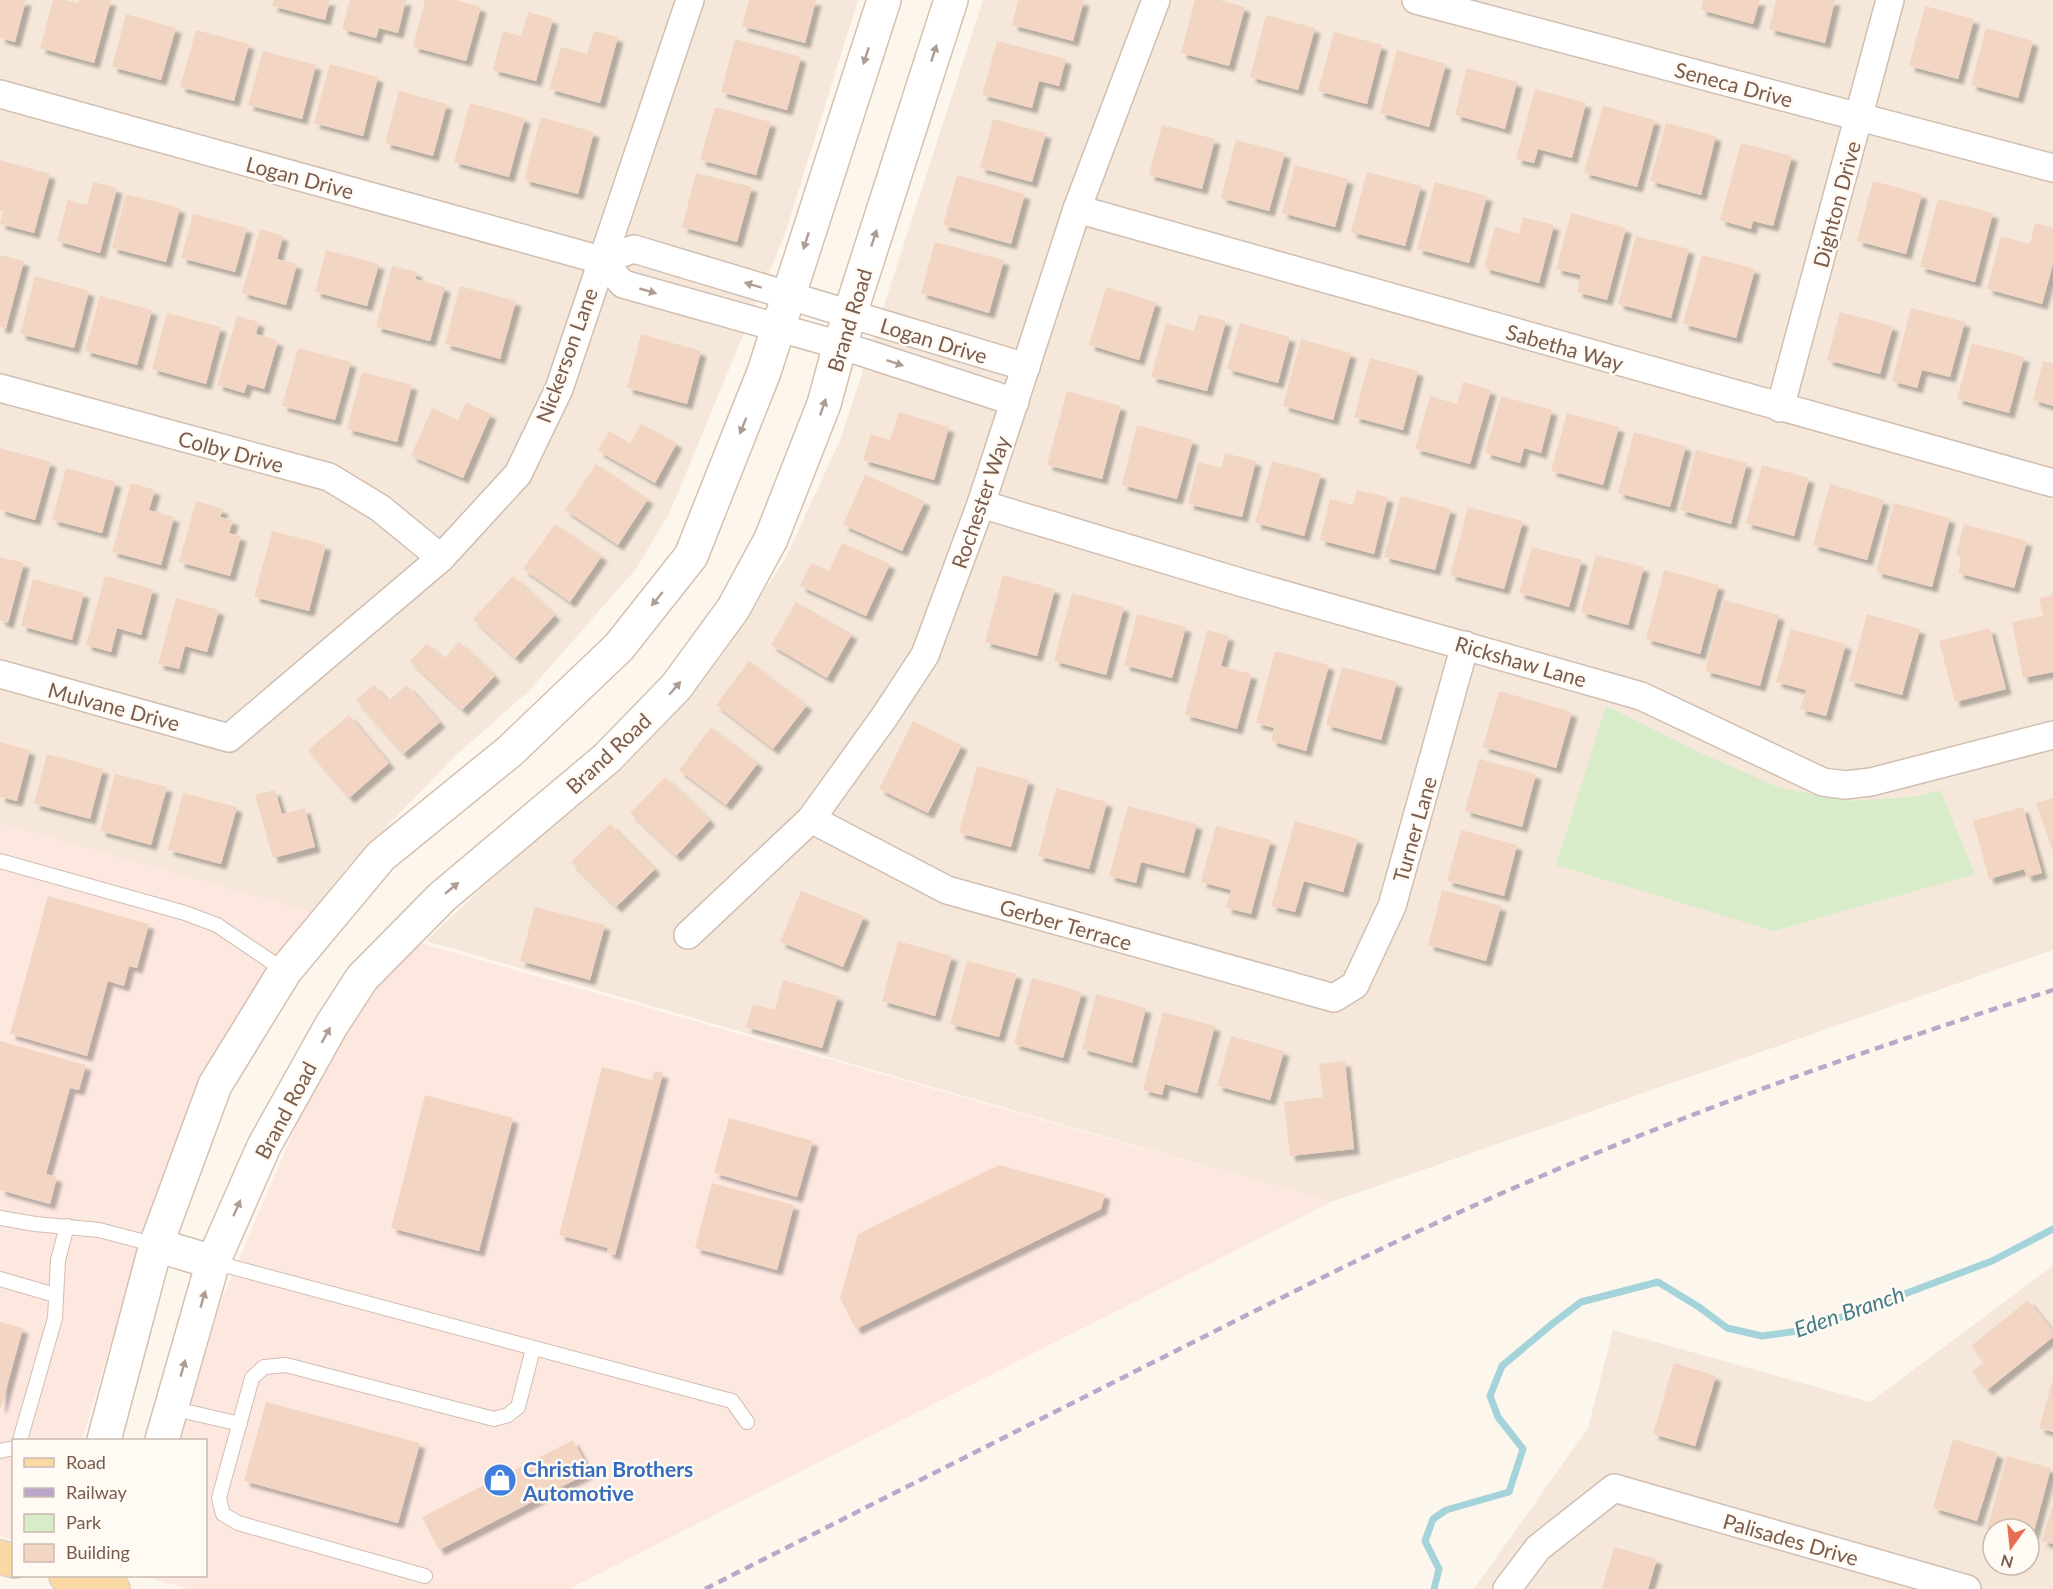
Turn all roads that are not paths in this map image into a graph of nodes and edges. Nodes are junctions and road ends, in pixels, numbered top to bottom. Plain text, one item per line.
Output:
1 (690, 0) edge
2 (884, 0) edge
3 (951, 0) edge
4 (1156, 0) edge
5 (1416, 0) edge
6 (1890, 0) edge
7 (0, 94) edge
8 (1860, 117) junction
9 (2053, 168) edge
10 (1077, 209) junction
11 (601, 260) junction
12 (789, 296) junction
13 (850, 314) junction
14 (779, 327) junction
15 (840, 345) junction
16 (1026, 367) junction
17 (0, 388) edge
18 (1015, 402) junction
19 (1780, 408) junction
20 (2053, 483) edge
21 (981, 504) junction
22 (441, 558) junction
23 (1466, 645) junction
24 (0, 674) edge
25 (2053, 735) edge
26 (229, 738) joint
27 (811, 819) junction
28 (0, 861) edge
29 (688, 935) dead end
30 (285, 971) junction
31 (1334, 998) joint
32 (0, 1218) edge
33 (67, 1226) junction
34 (156, 1245) junction
35 (213, 1262) junction
36 (0, 1279) edge
37 (55, 1294) junction
38 (533, 1349) junction
39 (171, 1408) junction
40 (747, 1422) dead end
41 (240, 1424) junction
42 (20, 1439) edge
43 (104, 1439) edge
44 (162, 1439) edge
45 (425, 1576) dead end
46 (71, 1577) edge
47 (113, 1589) edge
48 (1507, 1589) edge
49 (1967, 1589) edge

1 - 11 street, Nickerson Lane
2 -> 12 main road
13 -> 3 main road, Brand Road
4 - 10 street, Rochester Way
5 - 8 street, Seneca Drive
6 - 8 street, Dighton Drive
7 - 11 street, Logan Drive
8 - 9 street, Seneca Drive
8 - 19 street, Dighton Drive
10 - 16 street, Rochester Way
10 - 19 street, Sabetha Way
12 -> 11 street, Logan Drive
11 -> 14 street, Logan Drive
11 - 22 street, Nickerson Lane
12 - 13 street, Logan Drive
12 - 14 main road
13 - 15 main road, Brand Road
13 - 16 street, Logan Drive
14 - 15 street, Logan Drive
14 -> 30 main road
15 -> 18 street, Logan Drive
35 -> 15 main road, Brand Road
16 - 18 street, Rochester Way
17 - 22 street, Colby Drive
18 - 21 street, Rochester Way
19 - 20 street, Sabetha Way
21 - 23 street, Rickshaw Lane
21 - 27 street, Rochester Way
22 - 26 street, Nickerson Lane
23 - 25 street, Rickshaw Lane
23 - 31 street, Turner Lane
24 - 26 street, Mulvane Drive
27 - 29 street, Rochester Way
27 - 31 street, Gerber Terrace
28 - 30 lane
30 - 34 main road
32 - 33 lane
33 - 34 lane
33 - 37 lane
34 - 35 main road
34 - 43 main road
35 - 38 lane
39 -> 35 main road, Brand Road
36 - 37 lane
37 - 42 lane
38 - 40 lane
38 - 41 lane
39 - 41 lane
39 - 44 main road, Brand Road
41 - 45 lane
46 - 47 main road
48 - 49 street, Palisades Drive

